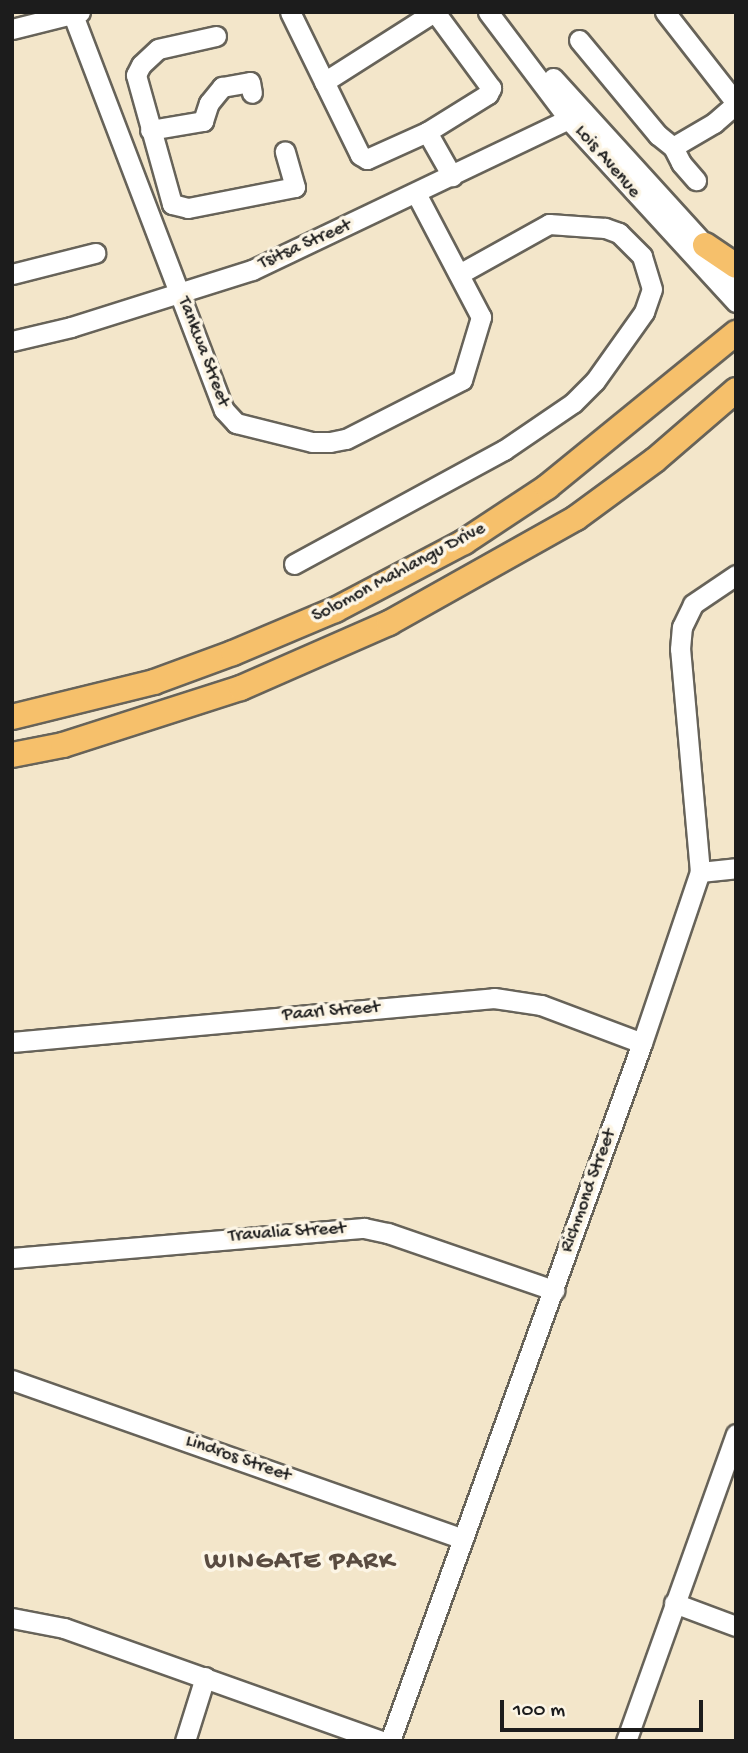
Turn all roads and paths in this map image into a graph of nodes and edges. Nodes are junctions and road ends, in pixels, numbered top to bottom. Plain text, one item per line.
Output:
1 (290, 12) edge
2 (435, 12) edge
3 (488, 12) edge
4 (500, 12) edge
5 (665, 12) edge
6 (76, 14) edge
7 (12, 29) edge
8 (216, 36) dead end
9 (579, 40) dead end
10 (324, 82) junction
11 (136, 85) junction
12 (103, 93) junction
13 (252, 93) dead end
14 (736, 103) edge
15 (577, 116) junction
16 (150, 130) junction
17 (427, 132) junction
18 (673, 147) junction
19 (285, 151) dead end
20 (452, 176) junction
21 (696, 180) dead end
22 (416, 193) junction
23 (705, 245) junction
24 (95, 253) dead end
25 (736, 266) edge
26 (12, 274) edge
27 (459, 274) junction
28 (736, 279) edge
29 (180, 292) junction
30 (736, 302) edge
31 (736, 333) edge
32 (12, 341) edge
33 (736, 390) edge
34 (736, 412) edge
35 (655, 460) junction
36 (294, 564) dead end
37 (736, 575) edge
38 (12, 717) edge
39 (12, 755) edge
40 (736, 868) edge
41 (700, 872) junction
42 (12, 1042) edge
43 (642, 1043) junction
44 (12, 1258) edge
45 (554, 1290) junction
46 (12, 1380) edge
47 (736, 1434) edge
48 (463, 1539) junction
49 (674, 1603) junction
50 (12, 1618) edge
51 (736, 1626) edge
52 (205, 1677) junction
53 (185, 1741) edge
54 (382, 1741) edge
55 (390, 1741) edge
56 (626, 1741) edge

1 - 10 street
2 - 10 street
2 - 17 street
3 - 15 street, Lois Avenue
4 - 15 street, Lois Avenue
5 - 14 street
6 - 7 street
6 - 12 street, Tankwa Street
8 - 11 street
9 - 18 street
10 - 17 street
11 - 12 street
11 - 16 street
12 - 29 street, Tankwa Street
13 - 16 street
14 - 18 street
15 - 20 street, Tsitsa Street
15 - 23 street, Lois Avenue
15 - 30 street, Lois Avenue
16 - 19 street
17 - 20 street
18 - 21 street
20 - 22 street, Tsitsa Street
22 - 27 street, Tankwa Street
22 - 29 street, Tsitsa Street
23 - 25 main road
23 - 28 street, Lois Avenue
24 - 26 street
27 - 29 street, Tankwa Street
27 - 36 street
29 - 32 street, Tsitsa Street
31 - 38 main road, Solomon Mahlangu Drive
33 - 35 main road, Solomon Mahlangu Drive
34 - 35 main road
35 - 39 main road, Solomon Mahlangu Drive
37 - 41 street, Richmond Street
40 - 41 street
41 - 43 street, Richmond Street
42 - 43 street, Paarl Street
43 - 45 street, Richmond Street
44 - 45 street, Travalia Street
45 - 48 street, Richmond Street
46 - 48 street, Lindros Street
47 - 49 street
48 - 55 street, Richmond Street
49 - 51 street
49 - 56 street
50 - 52 street
52 - 53 street
52 - 54 street

